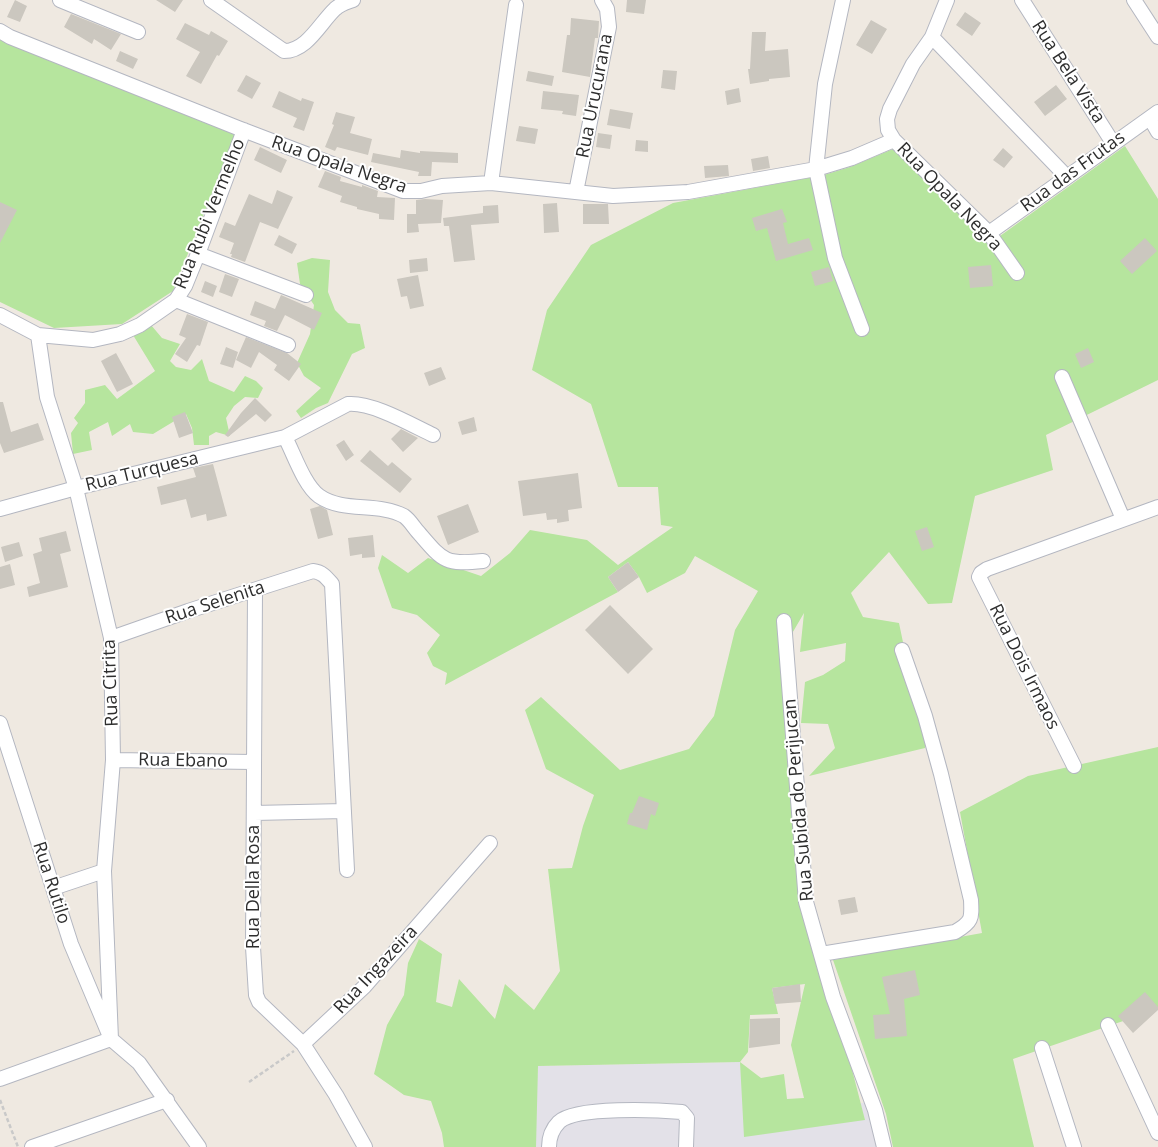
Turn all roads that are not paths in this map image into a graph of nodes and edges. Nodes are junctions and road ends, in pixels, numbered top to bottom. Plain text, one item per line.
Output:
1 (60, 0) edge
2 (211, 0) edge
3 (353, 0) edge
4 (602, 0) edge
5 (843, 0) edge
6 (947, 0) edge
7 (1022, 0) edge
8 (1134, 0) edge
9 (516, 5) dead end
10 (0, 31) edge
11 (138, 32) dead end
12 (932, 37) junction
13 (1158, 37) edge
14 (1154, 115) edge
15 (244, 130) junction
16 (1158, 132) edge
17 (894, 140) junction
18 (1113, 143) junction
19 (816, 169) junction
20 (1067, 177) junction
21 (491, 183) junction
22 (576, 192) junction
23 (989, 233) junction
24 (198, 254) junction
25 (1017, 273) dead end
26 (306, 295) dead end
27 (176, 300) junction
28 (0, 315) edge
29 (862, 329) dead end
30 (38, 335) junction
31 (288, 345) dead end
32 (1062, 377) dead end
33 (433, 435) dead end
34 (285, 437) junction
35 (76, 488) junction
36 (1158, 507) edge
37 (0, 509) edge
38 (1123, 518) junction
39 (484, 561) dead end
40 (255, 590) junction
41 (784, 621) dead end
42 (111, 638) junction
43 (902, 650) dead end
44 (0, 723) edge
45 (113, 760) junction
46 (253, 762) junction
47 (1074, 766) dead end
48 (344, 811) junction
49 (254, 813) junction
50 (490, 843) dead end
51 (347, 870) dead end
52 (104, 871) junction
53 (53, 888) junction
54 (821, 954) junction
55 (1108, 1025) dead end
56 (111, 1039) junction
57 (303, 1044) junction
58 (1042, 1048) dead end
59 (0, 1079) edge
60 (167, 1100) junction
61 (1158, 1133) edge
62 (32, 1147) edge
63 (199, 1147) edge
64 (365, 1147) edge
65 (549, 1147) edge
66 (686, 1147) edge
67 (884, 1147) edge
68 (1074, 1147) edge

1 - 11 street
2 - 3 street
4 - 22 street, Rua Urucurana
5 - 19 street
6 - 12 street
7 - 18 street, Rua Bela Vista
8 - 13 street
9 - 21 street
10 - 15 street, Rua Opala Negra
12 - 17 street
12 - 20 street
14 - 16 street
14 - 18 street, Rua das Frutas
15 - 21 street, Rua Opala Negra
15 - 24 street, Rua Rubi Vermelho
17 - 19 street, Rua Opala Negra
17 - 23 street, Rua Opala Negra
18 - 20 street, Rua das Frutas
19 - 22 street, Rua Opala Negra
19 - 29 street
20 - 23 street, Rua das Frutas
21 - 22 street, Rua Opala Negra
23 - 25 street, Rua Opala Negra
24 - 26 street
24 - 27 street, Rua Rubi Vermelho
27 - 30 street, Rua Rubi Vermelho
27 - 31 street
28 - 30 street
30 - 35 street, Rua Citrita
32 - 38 street
33 - 34 street, Rua Turquesa
34 - 35 street, Rua Turquesa
34 - 39 street
35 - 37 street, Rua Turquesa
35 - 42 street, Rua Citrita
36 - 38 street
38 - 47 street, Rua Dois Irmaos
40 - 42 street, Rua Selenita
40 - 46 street, Rua Della Rosa
40 - 48 street, Rua Selenita
41 - 54 street, Rua Subida do Perijucan
42 - 45 street, Rua Citrita
43 - 54 street
44 - 53 street, Rua Rutilo
45 - 46 street, Rua Ebano
45 - 52 street, Rua Citrita
46 - 49 street, Rua Della Rosa
48 - 49 street
48 - 51 street
49 - 57 street, Rua Della Rosa
50 - 57 street, Rua Ingazeira
52 - 53 street
52 - 56 street, Rua Citrita
53 - 56 street, Rua Rutilo
54 - 67 street, Rua Subida do Perijucan
55 - 61 street
56 - 59 street
56 - 60 street
57 - 64 street, Rua Della Rosa
58 - 68 street
60 - 62 street
60 - 63 street
65 - 66 street

